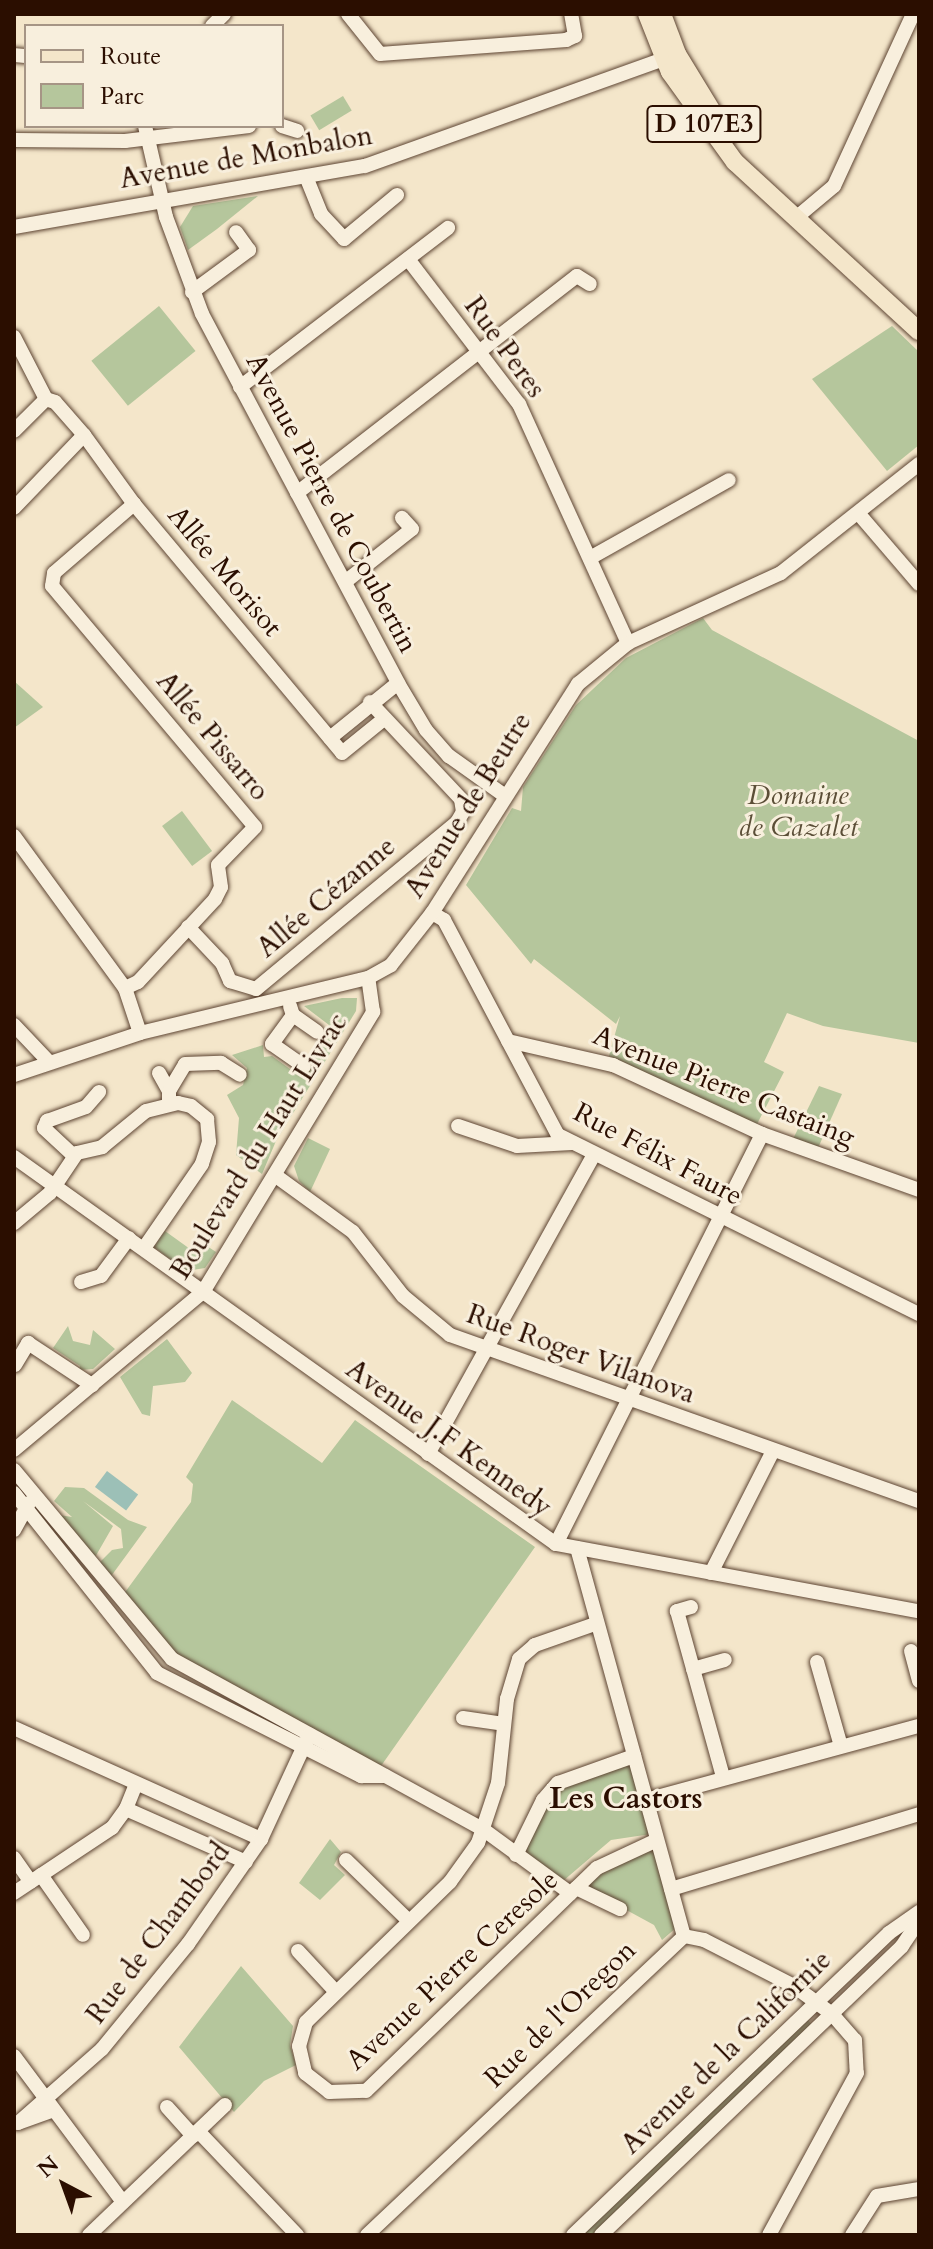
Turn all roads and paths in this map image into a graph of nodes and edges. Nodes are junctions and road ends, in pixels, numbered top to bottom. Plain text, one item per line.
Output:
1 (348, 14) edge
2 (571, 14) edge
3 (647, 14) edge
4 (662, 14) edge
5 (914, 21) edge
6 (670, 57) junction
7 (284, 127) edge
8 (219, 128) edge
9 (297, 131) dead end
10 (145, 133) edge
11 (14, 140) edge
12 (307, 179) junction
13 (397, 195) dead end
14 (161, 200) junction
15 (797, 217) junction
16 (14, 227) edge
17 (448, 228) dead end
18 (236, 232) dead end
19 (408, 259) junction
20 (590, 284) dead end
21 (192, 292) junction
22 (919, 331) edge
23 (14, 337) edge
24 (482, 353) junction
25 (240, 387) junction
26 (46, 399) junction
27 (14, 431) edge
28 (84, 435) junction
29 (919, 464) edge
30 (729, 480) dead end
31 (297, 493) junction
32 (134, 504) junction
33 (14, 508) edge
34 (859, 514) junction
35 (402, 518) dead end
36 (590, 558) junction
37 (345, 582) junction
38 (919, 584) edge
39 (628, 643) junction
40 (398, 683) junction
41 (370, 702) junction
42 (385, 718) junction
43 (330, 738) junction
44 (505, 796) junction
45 (14, 836) edge
46 (432, 913) junction
47 (188, 927) junction
48 (368, 978) junction
49 (125, 988) junction
50 (288, 998) junction
51 (293, 1015) junction
52 (14, 1025) edge
53 (317, 1032) dead end
54 (140, 1033) junction
55 (508, 1041) junction
56 (49, 1062) junction
57 (304, 1066) dead end
58 (159, 1073) dead end
59 (14, 1075) edge
60 (240, 1075) dead end
61 (99, 1092) dead end
62 (169, 1098) junction
63 (458, 1126) dead end
64 (762, 1134) junction
65 (573, 1143) junction
66 (594, 1154) junction
67 (74, 1156) junction
68 (14, 1157) edge
69 (276, 1176) junction
70 (54, 1185) junction
71 (919, 1190) edge
72 (719, 1216) junction
73 (14, 1223) edge
74 (129, 1238) junction
75 (144, 1248) junction
76 (81, 1282) dead end
77 (203, 1292) junction
78 (919, 1314) edge
79 (488, 1349) junction
80 (15, 1365) edge
81 (92, 1385) junction
82 (626, 1399) junction
83 (14, 1450) edge
84 (773, 1451) junction
85 (428, 1454) junction
86 (14, 1466) edge
87 (14, 1493) edge
88 (919, 1501) edge
89 (30, 1502) junction
90 (14, 1530) edge
91 (556, 1544) junction
92 (577, 1548) junction
93 (711, 1573) junction
94 (691, 1607) dead end
95 (919, 1611) edge
96 (595, 1624) junction
97 (911, 1651) dead end
98 (725, 1660) dead end
99 (817, 1662) dead end
100 (693, 1669) junction
101 (919, 1681) edge
102 (463, 1718) dead end
103 (504, 1724) junction
104 (919, 1726) edge
105 (14, 1728) edge
106 (306, 1741) junction
107 (841, 1746) junction
108 (634, 1756) junction
109 (723, 1777) junction
110 (136, 1784) junction
111 (646, 1800) junction
112 (126, 1809) junction
113 (919, 1814) edge
114 (484, 1830) junction
115 (261, 1839) junction
116 (657, 1840) junction
117 (516, 1855) junction
118 (14, 1858) edge
119 (346, 1860) dead end
120 (246, 1862) junction
121 (36, 1878) junction
122 (671, 1889) junction
123 (573, 1890) junction
124 (14, 1893) edge
125 (620, 1909) dead end
126 (919, 1912) edge
127 (409, 1921) junction
128 (919, 1921) edge
129 (83, 1935) dead end
130 (684, 1936) junction
131 (298, 1951) dead end
132 (336, 1992) junction
133 (816, 2002) junction
134 (832, 2014) junction
135 (14, 2056) edge
136 (225, 2105) dead end
137 (50, 2106) junction
138 (167, 2107) dead end
139 (16, 2123) edge
140 (195, 2133) junction
141 (919, 2189) edge
142 (123, 2202) junction
143 (89, 2235) edge
144 (297, 2235) edge
145 (367, 2235) edge
146 (573, 2235) edge
147 (601, 2235) edge
148 (769, 2235) edge
149 (852, 2235) edge

1 - 2 street
3 - 6 main road, D 107E3
4 - 6 main road, D 107E3
5 - 15 street
6 - 12 street, Avenue de Monbalon
6 - 15 main road, D 107E3
7 - 9 street
8 - 10 street
10 - 11 street
10 - 14 street, Avenue Pierre de Coubertin
12 - 13 street
12 - 14 street, Avenue de Monbalon
14 - 16 street, Avenue de Monbalon
14 - 21 street, Avenue Pierre de Coubertin
15 - 22 main road, D 107E3
17 - 19 street
18 - 21 street
19 - 24 street, Rue Peres
19 - 25 street
20 - 24 street
21 - 25 street, Avenue Pierre de Coubertin
23 - 26 street
24 - 31 street
24 - 36 street, Rue Peres
25 - 31 street, Avenue Pierre de Coubertin
26 - 27 street
26 - 28 street, Allée Morisot
28 - 32 street, Allée Morisot
28 - 33 street
29 - 34 street, Avenue de Beutre
30 - 36 street
31 - 37 street, Avenue Pierre de Coubertin
32 - 43 street, Allée Morisot
32 - 47 street, Allée Pissarro
34 - 38 street
34 - 39 street, Avenue de Beutre
35 - 37 street
36 - 39 street, Rue Peres
37 - 40 street, Avenue Pierre de Coubertin
39 - 44 street, Avenue de Beutre
40 - 41 street
40 - 44 street, Avenue Pierre de Coubertin
41 - 42 street
41 - 43 street
42 - 43 street
42 - 47 street, Allée Cézanne
44 - 46 street, Avenue de Beutre
45 - 49 street
46 - 48 street, Avenue de Beutre
46 - 55 street, Rue Félix Faure
47 - 49 street
48 - 50 street, Avenue de Beutre
48 - 69 street, Boulevard du Haut Livrac
49 - 54 street
50 - 51 street
50 - 54 street, Avenue de Beutre
51 - 53 street
51 - 57 street
52 - 56 street
54 - 56 street, Avenue de Beutre
55 - 64 street, Avenue Pierre Castaing
55 - 65 street, Rue Félix Faure
56 - 59 street, Avenue de Beutre
58 - 62 street
60 - 62 street
61 - 67 street
62 - 67 street
62 - 75 street
63 - 65 street
64 - 71 street, Avenue Pierre Castaing
64 - 72 street
65 - 66 street, Rue Félix Faure
66 - 72 street, Rue Félix Faure
66 - 79 street
67 - 70 street
68 - 70 street, Avenue J.F Kennedy
69 - 77 street, Boulevard du Haut Livrac
69 - 79 street, Rue Roger Vilanova
70 - 73 street
70 - 74 street, Avenue J.F Kennedy
72 - 78 street, Rue Félix Faure
72 - 82 street
74 - 75 street, Avenue J.F Kennedy
74 - 76 street
75 - 77 street, Avenue J.F Kennedy
77 - 81 street, Boulevard du Haut Livrac
77 - 85 street, Avenue J.F Kennedy
79 - 82 street, Rue Roger Vilanova
79 - 85 street
80 - 81 street
81 - 83 street, Boulevard du Haut Livrac
82 - 84 street, Rue Roger Vilanova
82 - 91 street
84 - 88 street, Rue Roger Vilanova
84 - 93 street
85 - 91 street, Avenue J.F Kennedy
86 - 89 street
87 - 89 street
89 - 90 street
89 - 106 street
91 - 92 street, Avenue J.F Kennedy
92 - 93 street, Avenue J.F Kennedy
92 - 96 street
93 - 95 street, Avenue J.F Kennedy
94 - 100 street
96 - 103 street, Avenue Pierre Ceresole
96 - 108 street
97 - 101 street
98 - 100 street
99 - 107 street
100 - 109 street
102 - 103 street
103 - 114 street, Avenue Pierre Ceresole
104 - 107 street
105 - 110 street
106 - 114 street
106 - 115 street, Rue de Chambord
107 - 109 street
108 - 111 street
108 - 117 street
109 - 111 street
110 - 112 street
110 - 115 street
111 - 116 street
112 - 120 street
112 - 121 street
113 - 122 street
114 - 117 street
114 - 127 street, Avenue Pierre Ceresole
115 - 120 street, Rue de Chambord
116 - 122 street
116 - 123 street, Avenue Pierre Ceresole
117 - 123 street
118 - 121 street
119 - 127 street
120 - 137 street, Rue de Chambord
121 - 124 street
121 - 129 street
122 - 130 street
123 - 125 street
123 - 132 street, Avenue Pierre Ceresole
126 - 133 street, Avenue de la Californie
127 - 132 street, Avenue Pierre Ceresole
128 - 134 street, Avenue de la Californie
130 - 133 street
130 - 145 street, Rue de l'Oregon
131 - 132 street
133 - 134 street
133 - 146 street, Avenue de la Californie
134 - 147 street, Avenue de la Californie
134 - 148 street
135 - 137 street
136 - 140 street
137 - 139 street, Rue de Chambord
137 - 142 street
138 - 140 street
140 - 142 street
140 - 144 street
141 - 149 street
142 - 143 street

